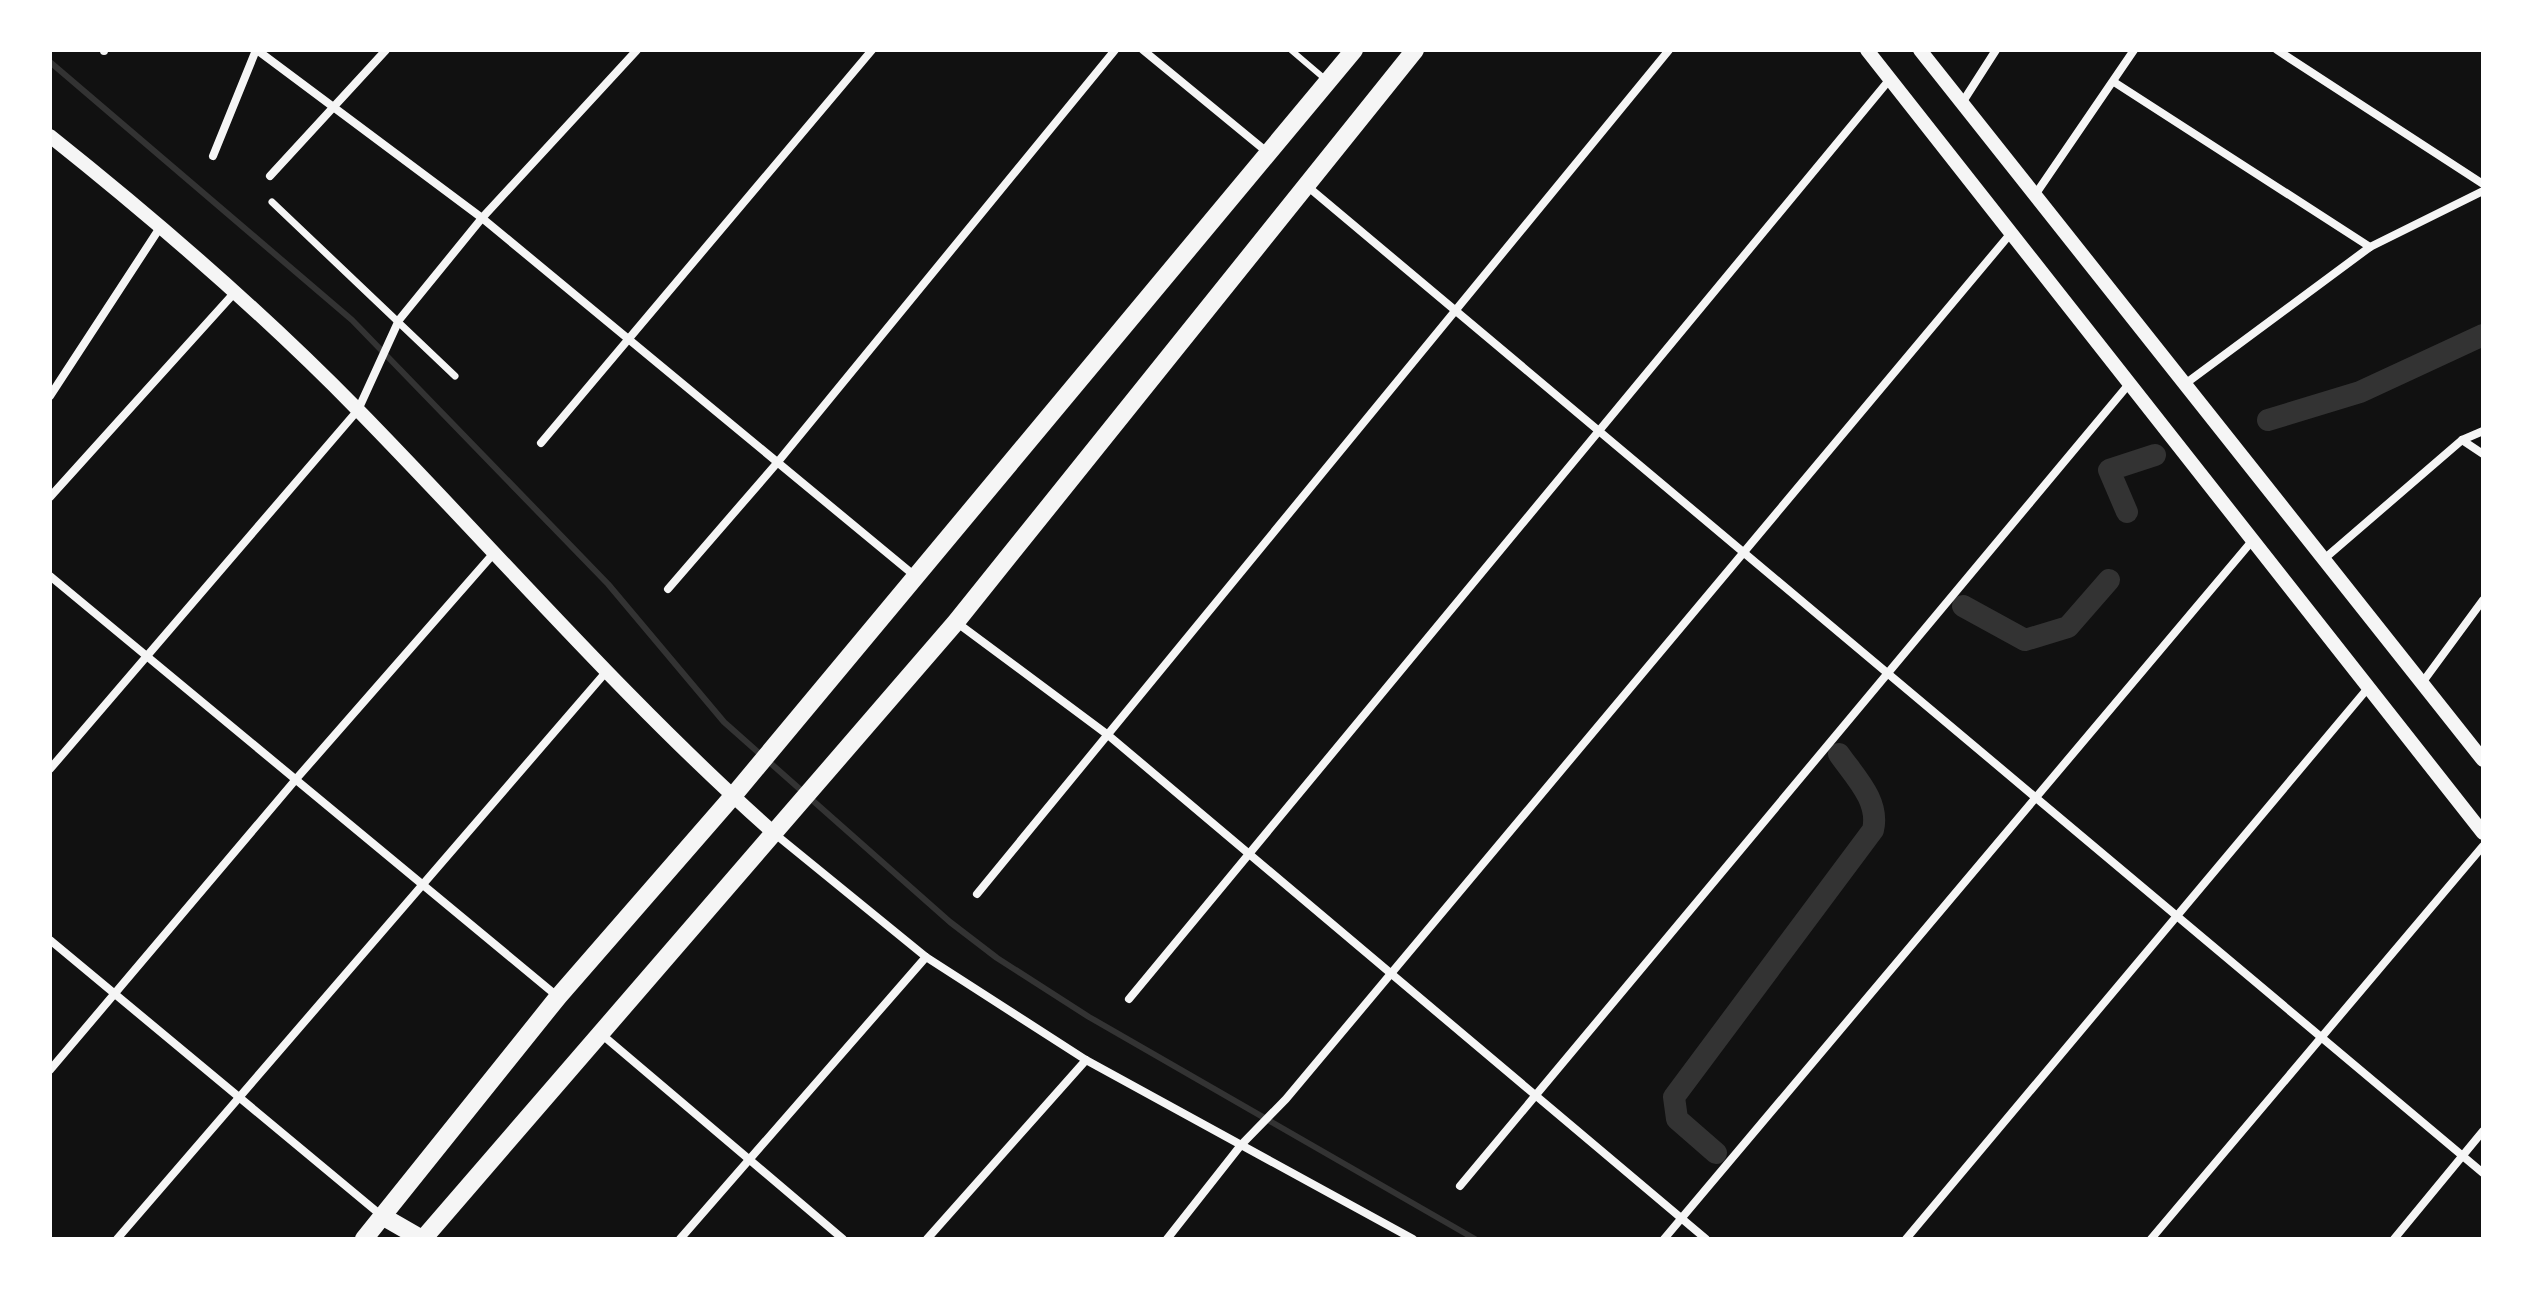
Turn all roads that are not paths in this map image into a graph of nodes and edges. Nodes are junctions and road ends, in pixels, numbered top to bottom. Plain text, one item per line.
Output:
1 (256, 50) edge
2 (386, 50) edge
3 (637, 50) edge
4 (872, 50) edge
5 (1115, 50) edge
6 (1143, 50) edge
7 (1291, 50) edge
8 (1354, 50) edge
9 (1415, 50) edge
10 (1669, 50) edge
11 (1867, 50) edge
12 (1920, 50) edge
13 (1996, 50) edge
14 (2134, 50) edge
15 (2277, 50) edge
16 (1890, 79) junction
17 (1328, 81) junction
18 (2114, 82) junction
19 (1962, 103) junction
20 (334, 104) junction
21 (50, 136) edge
22 (1268, 152) junction
23 (213, 156) dead end
24 (270, 176) dead end
25 (2483, 184) edge
26 (1305, 185) junction
27 (2483, 191) edge
28 (2035, 195) junction
29 (272, 202) dead end
30 (482, 218) junction
31 (162, 225) junction
32 (2011, 233) junction
33 (2370, 247) junction
34 (236, 291) junction
35 (1456, 310) junction
36 (399, 320) junction
37 (629, 340) junction
38 (455, 376) dead end
39 (2129, 384) junction
40 (2185, 384) junction
41 (50, 396) edge
42 (358, 410) junction
43 (1601, 431) junction
44 (2483, 431) edge
45 (2462, 440) junction
46 (541, 443) dead end
47 (2483, 454) edge
48 (777, 463) junction
49 (50, 497) edge
50 (2252, 541) junction
51 (1745, 551) junction
52 (494, 553) junction
53 (2324, 559) junction
54 (50, 576) edge
55 (916, 577) junction
56 (668, 589) dead end
57 (2483, 600) edge
58 (956, 622) junction
59 (148, 655) junction
60 (1890, 671) junction
61 (606, 672) junction
62 (2422, 683) junction
63 (2368, 688) junction
64 (1108, 735) junction
65 (2483, 760) edge
66 (50, 769) edge
67 (297, 778) junction
68 (733, 796) junction
69 (2036, 797) junction
70 (2483, 833) edge
71 (775, 834) junction
72 (2483, 846) edge
73 (1249, 858) junction
74 (423, 884) junction
75 (977, 894) dead end
76 (2176, 918) junction
77 (50, 940) edge
78 (926, 957) junction
79 (1390, 974) junction
80 (113, 994) junction
81 (558, 997) junction
82 (1129, 999) dead end
83 (600, 1033) junction
84 (2321, 1038) junction
85 (1086, 1060) junction
86 (50, 1070) edge
87 (238, 1096) junction
88 (1535, 1098) junction
89 (2483, 1131) edge
90 (1245, 1142) junction
91 (2462, 1156) junction
92 (747, 1158) junction
93 (2483, 1173) edge
94 (1460, 1186) dead end
95 (382, 1216) junction
96 (1681, 1219) junction
97 (117, 1239) edge
98 (364, 1239) edge
99 (422, 1239) edge
100 (680, 1239) edge
101 (843, 1239) edge
102 (927, 1239) edge
103 (1167, 1239) edge
104 (1413, 1239) edge
105 (1664, 1239) edge
106 (1706, 1239) edge
107 (1906, 1239) edge
108 (2151, 1239) edge
109 (2394, 1239) edge

1 - 20 street
1 - 23 street
2 - 20 street
3 - 30 street
4 - 37 street
5 - 48 street
6 - 22 street
7 - 17 lane
8 - 17 main road
9 - 26 main road
10 - 35 street
11 - 16 street
12 - 19 street
13 - 19 street
14 - 18 street
15 - 25 street
16 - 32 street
16 - 43 street
17 - 22 main road
18 - 28 street
18 - 33 street
19 - 28 street
20 - 24 street
20 - 30 street
21 - 31 street
22 - 55 main road
26 - 35 street
26 - 58 main road
27 - 33 street
28 - 40 street
29 - 36 street
30 - 36 street
30 - 37 street
31 - 34 street
31 - 41 street
32 - 39 street
32 - 51 street
33 - 40 street
34 - 42 street
34 - 49 street
35 - 43 street
35 - 64 street
36 - 38 street
36 - 42 street
37 - 46 street
37 - 48 street
39 - 50 street
39 - 60 street
40 - 53 street
42 - 52 street
42 - 59 street
43 - 51 street
43 - 73 street
44 - 45 street
45 - 47 street
45 - 53 street
48 - 55 street
48 - 56 street
50 - 63 street
50 - 69 street
51 - 60 street
51 - 79 street
52 - 61 street
52 - 67 street
53 - 62 street
54 - 59 street
55 - 68 main road
57 - 62 street
58 - 64 street
58 - 71 main road
59 - 66 street
59 - 67 street
60 - 69 street
60 - 88 street
61 - 68 street
61 - 74 street
62 - 65 street
63 - 70 street
63 - 76 street
64 - 73 street
64 - 75 street
67 - 74 street
67 - 80 street
68 - 71 street
68 - 81 main road
69 - 76 street
69 - 96 street
71 - 78 street
71 - 83 main road
72 - 84 street
73 - 79 street
73 - 82 street
74 - 81 street
74 - 87 street
76 - 84 street
76 - 107 street
77 - 80 street
78 - 85 street
78 - 92 street
79 - 88 street
79 - 90 street
80 - 86 street
80 - 87 street
81 - 95 main road
83 - 92 street
83 - 99 main road
84 - 91 street
84 - 108 street
85 - 90 street
85 - 102 street
87 - 95 street
87 - 97 street
88 - 94 street
88 - 96 street
89 - 91 street
90 - 103 street
90 - 104 street
91 - 93 street
91 - 109 street
92 - 100 street
92 - 101 street
95 - 98 main road
95 - 99 main road
96 - 105 street
96 - 106 street

